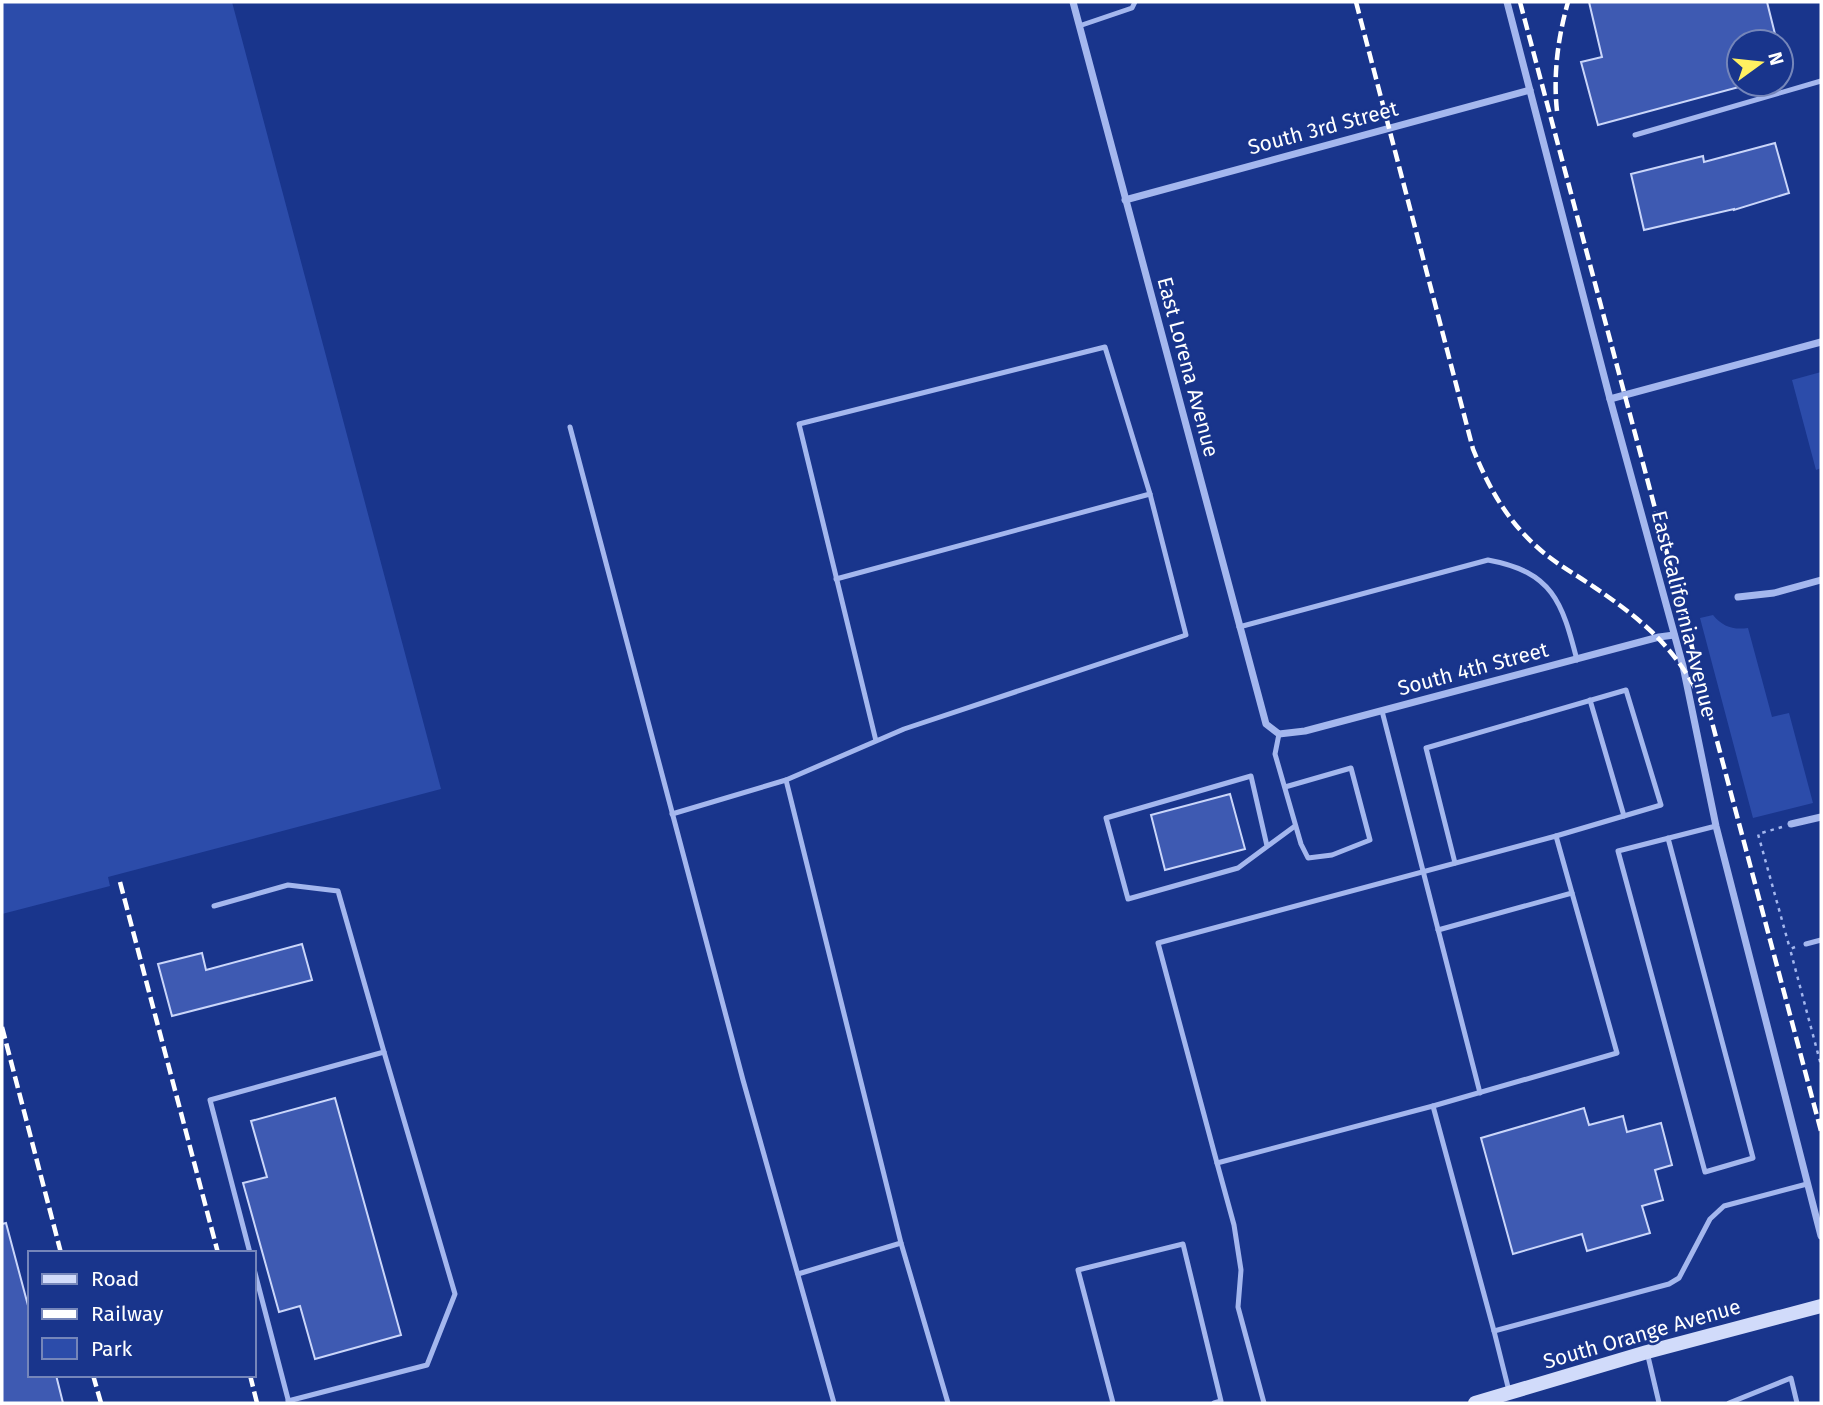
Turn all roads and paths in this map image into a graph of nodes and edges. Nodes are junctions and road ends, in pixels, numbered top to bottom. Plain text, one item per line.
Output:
1 (1073, 2) edge
2 (1135, 2) edge
3 (1507, 2) edge
4 (1079, 26) junction
5 (1821, 80) edge
6 (1530, 90) junction
7 (1635, 135) dead end
8 (1125, 201) junction
9 (1821, 342) edge
10 (1610, 399) junction
11 (570, 427) dead end
12 (1150, 494) junction
13 (836, 579) junction
14 (1821, 580) edge
15 (1738, 597) dead end
16 (1239, 627) junction
17 (1674, 635) junction
18 (1577, 660) junction
19 (1590, 700) junction
20 (1382, 711) junction
21 (1279, 734) junction
22 (876, 741) junction
23 (786, 780) junction
24 (1285, 787) junction
25 (672, 814) junction
26 (1624, 816) junction
27 (1821, 817) edge
28 (1791, 824) joint
29 (1295, 825) junction
30 (1716, 826) junction
31 (1556, 836) junction
32 (1668, 838) junction
33 (1267, 846) junction
34 (1455, 863) junction
35 (1423, 872) junction
36 (1572, 893) junction
37 (215, 906) dead end
38 (1438, 930) junction
39 (1821, 940) edge
40 (1806, 944) joint
41 (1790, 949) junction
42 (384, 1052) junction
43 (1821, 1065) edge
44 (1480, 1093) junction
45 (1433, 1106) junction
46 (1217, 1163) junction
47 (1807, 1184) junction
48 (1821, 1236) edge
49 (901, 1243) junction
50 (249, 1251) edge
51 (798, 1274) junction
52 (256, 1277) edge
53 (1821, 1306) edge
54 (1494, 1331) junction
55 (1647, 1352) junction
56 (1510, 1394) junction
57 (288, 1402) edge
58 (834, 1403) edge
59 (948, 1403) edge
60 (1113, 1403) edge
61 (1214, 1403) edge
62 (1264, 1403) edge
63 (1475, 1403) edge
64 (1659, 1403) edge
65 (1730, 1403) edge
66 (1797, 1403) edge

1 - 4 street, East Lorena Avenue
2 - 4 lane
3 - 6 street, East California Avenue
4 - 8 street, East Lorena Avenue
5 - 7 lane
6 - 8 street, South 3rd Street
6 - 10 street, East California Avenue
8 - 16 street, East Lorena Avenue
9 - 10 street
10 - 17 street, East California Avenue
11 - 25 lane
12 - 13 lane
12 - 13 lane
12 - 22 lane
13 - 22 lane
14 - 15 street
16 - 18 lane
16 - 21 street, East Lorena Avenue
17 - 18 street, South 4th Street
17 - 30 street, East California Avenue
18 - 20 street, South 4th Street
19 - 26 lane
19 - 26 lane
19 - 34 lane
20 - 21 street, South 4th Street
20 - 35 lane
21 - 24 lane
22 - 23 lane
23 - 25 lane
23 - 49 lane
24 - 29 lane
24 - 29 lane
25 - 51 lane
26 - 31 lane
27 - 28 street
28 - 41 path
29 - 33 lane
30 - 32 lane
30 - 47 street, East California Avenue
31 - 34 lane
31 - 36 lane
32 - 32 lane
33 - 33 lane
34 - 35 lane
35 - 38 lane
35 - 46 lane
36 - 38 lane
36 - 44 lane
37 - 42 lane
38 - 44 lane
39 - 40 lane
40 - 41 path
41 - 43 path
42 - 50 lane
42 - 57 lane
44 - 45 lane
45 - 46 lane
45 - 54 lane
46 - 62 lane
47 - 48 street, East California Avenue
47 - 54 lane
49 - 51 lane
49 - 59 lane
51 - 58 lane
52 - 57 lane
53 - 55 street, South Orange Avenue
54 - 56 lane
55 - 56 street, South Orange Avenue
55 - 64 lane
56 - 63 street, South Orange Avenue
60 - 61 lane
65 - 66 lane

